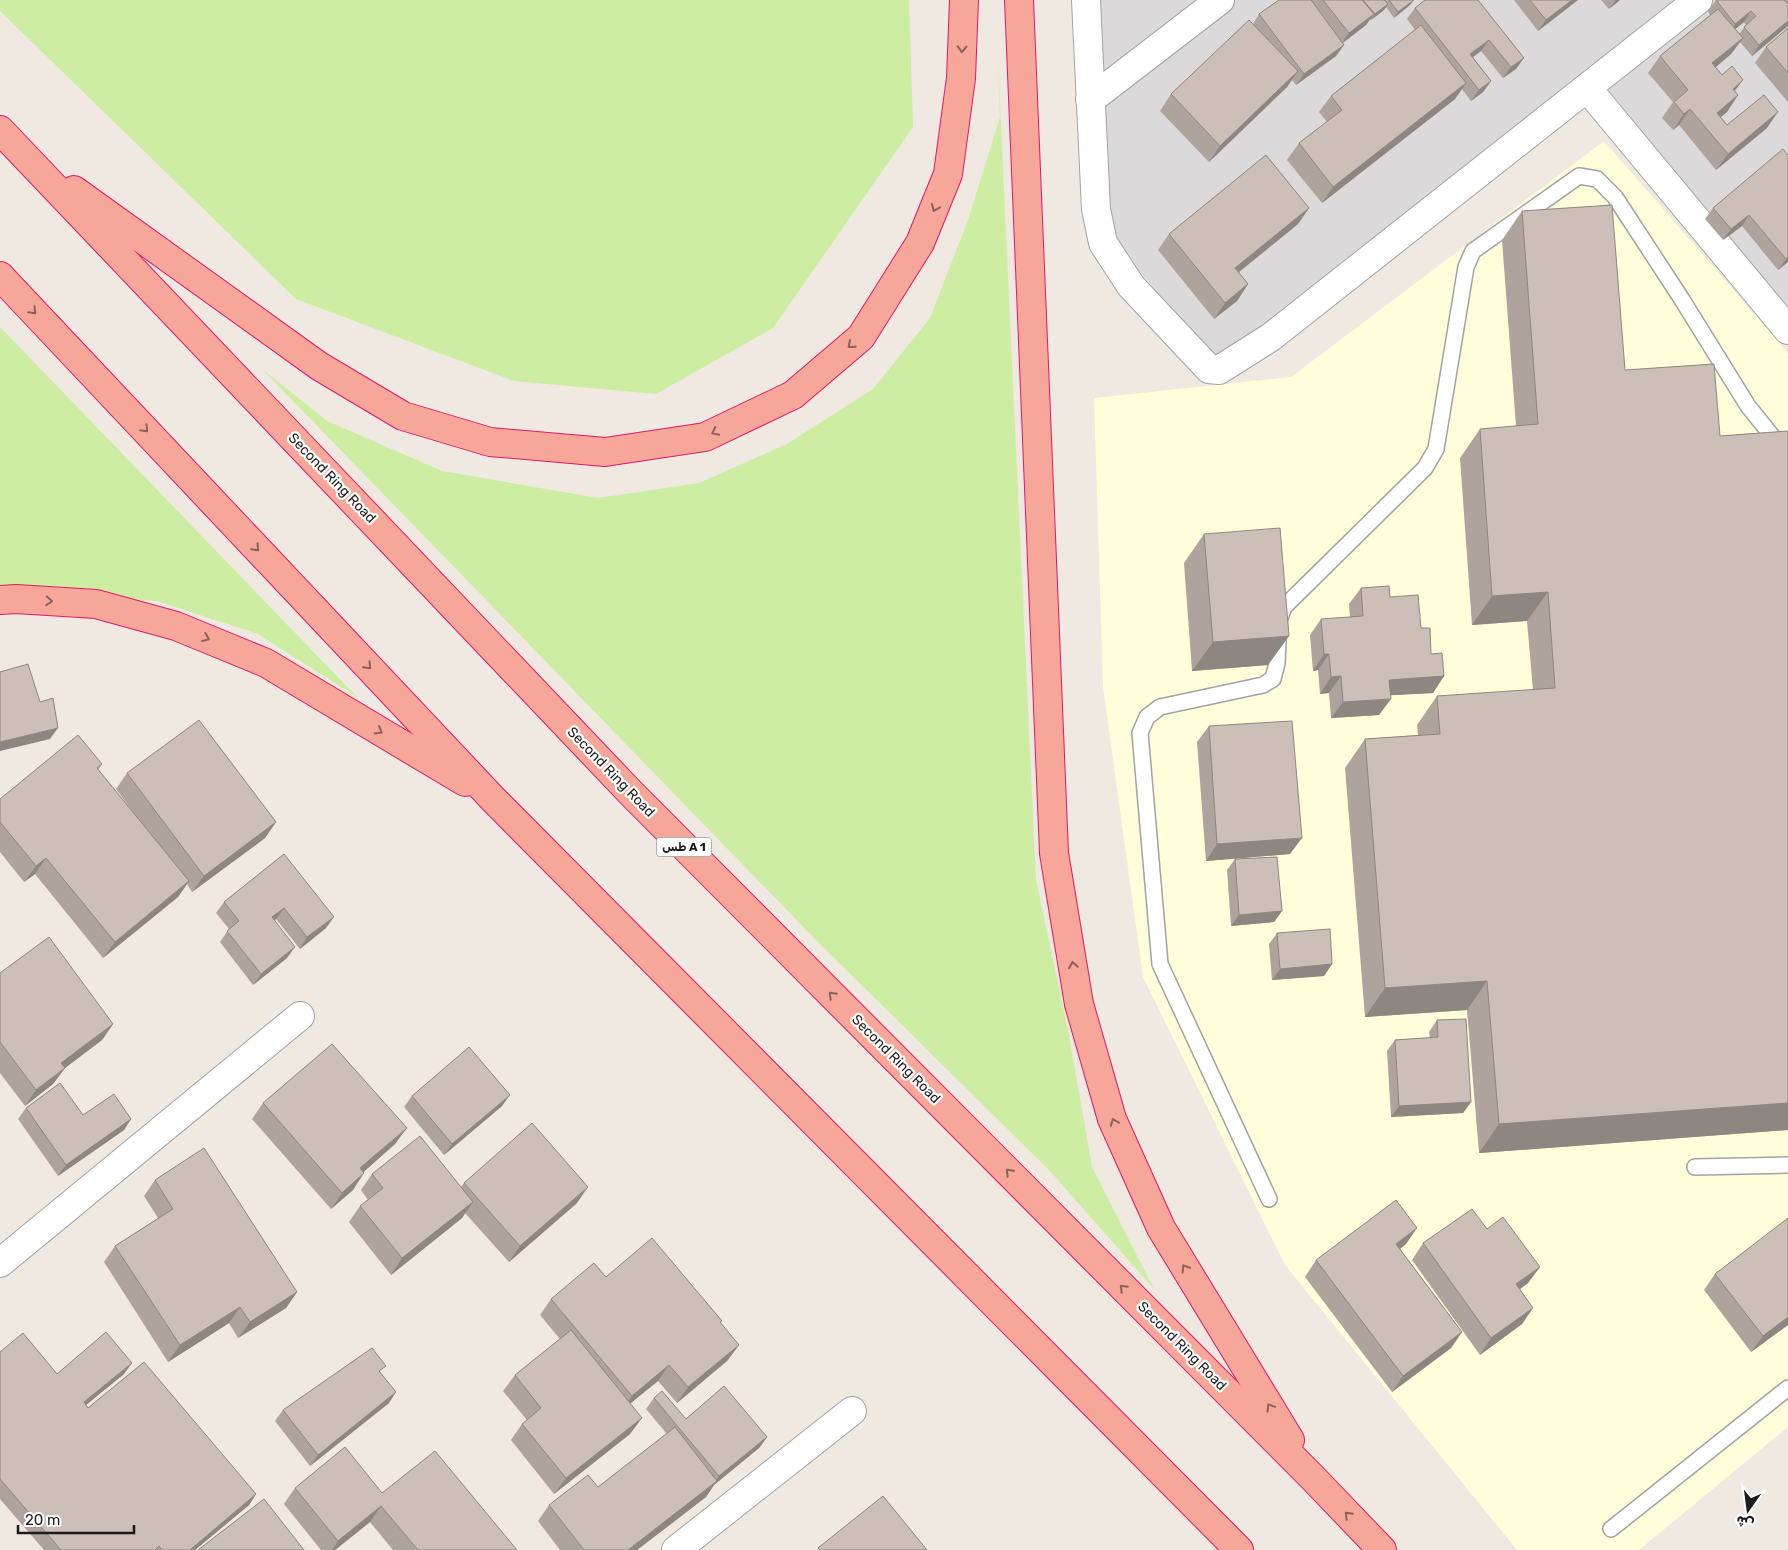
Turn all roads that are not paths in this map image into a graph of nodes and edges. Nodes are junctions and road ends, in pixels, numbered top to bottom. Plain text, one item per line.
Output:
1 (964, 0) edge
2 (1018, 0) edge
3 (1086, 0) edge
4 (1220, 0) edge
5 (1698, 0) edge
6 (1587, 88) junction
7 (1090, 100) junction
8 (0, 130) edge
9 (24, 154) junction
10 (0, 276) edge
11 (1788, 330) edge
12 (1788, 456) edge
13 (0, 600) edge
14 (493, 800) junction
15 (300, 1016) dead end
16 (1788, 1165) edge
17 (1695, 1167) dead end
18 (1269, 1199) dead end
19 (0, 1263) edge
20 (1788, 1388) edge
21 (852, 1411) dead end
22 (1313, 1478) junction
23 (1611, 1529) dead end
24 (676, 1550) edge
25 (1239, 1550) edge
26 (1382, 1550) edge

1 -> 9 highway
22 -> 2 highway
3 - 7 street
4 - 7 street
5 - 6 street
6 - 7 street
6 - 11 street
8 - 9 highway, Second Ring Road / طس A 1
22 -> 9 highway, Second Ring Road / طس A 1
10 -> 14 highway
12 - 18 lane
13 -> 14 highway
14 - 25 highway
15 - 19 street
16 - 17 lane
20 - 23 lane
21 - 24 street
26 -> 22 highway, Second Ring Road / طس A 1

